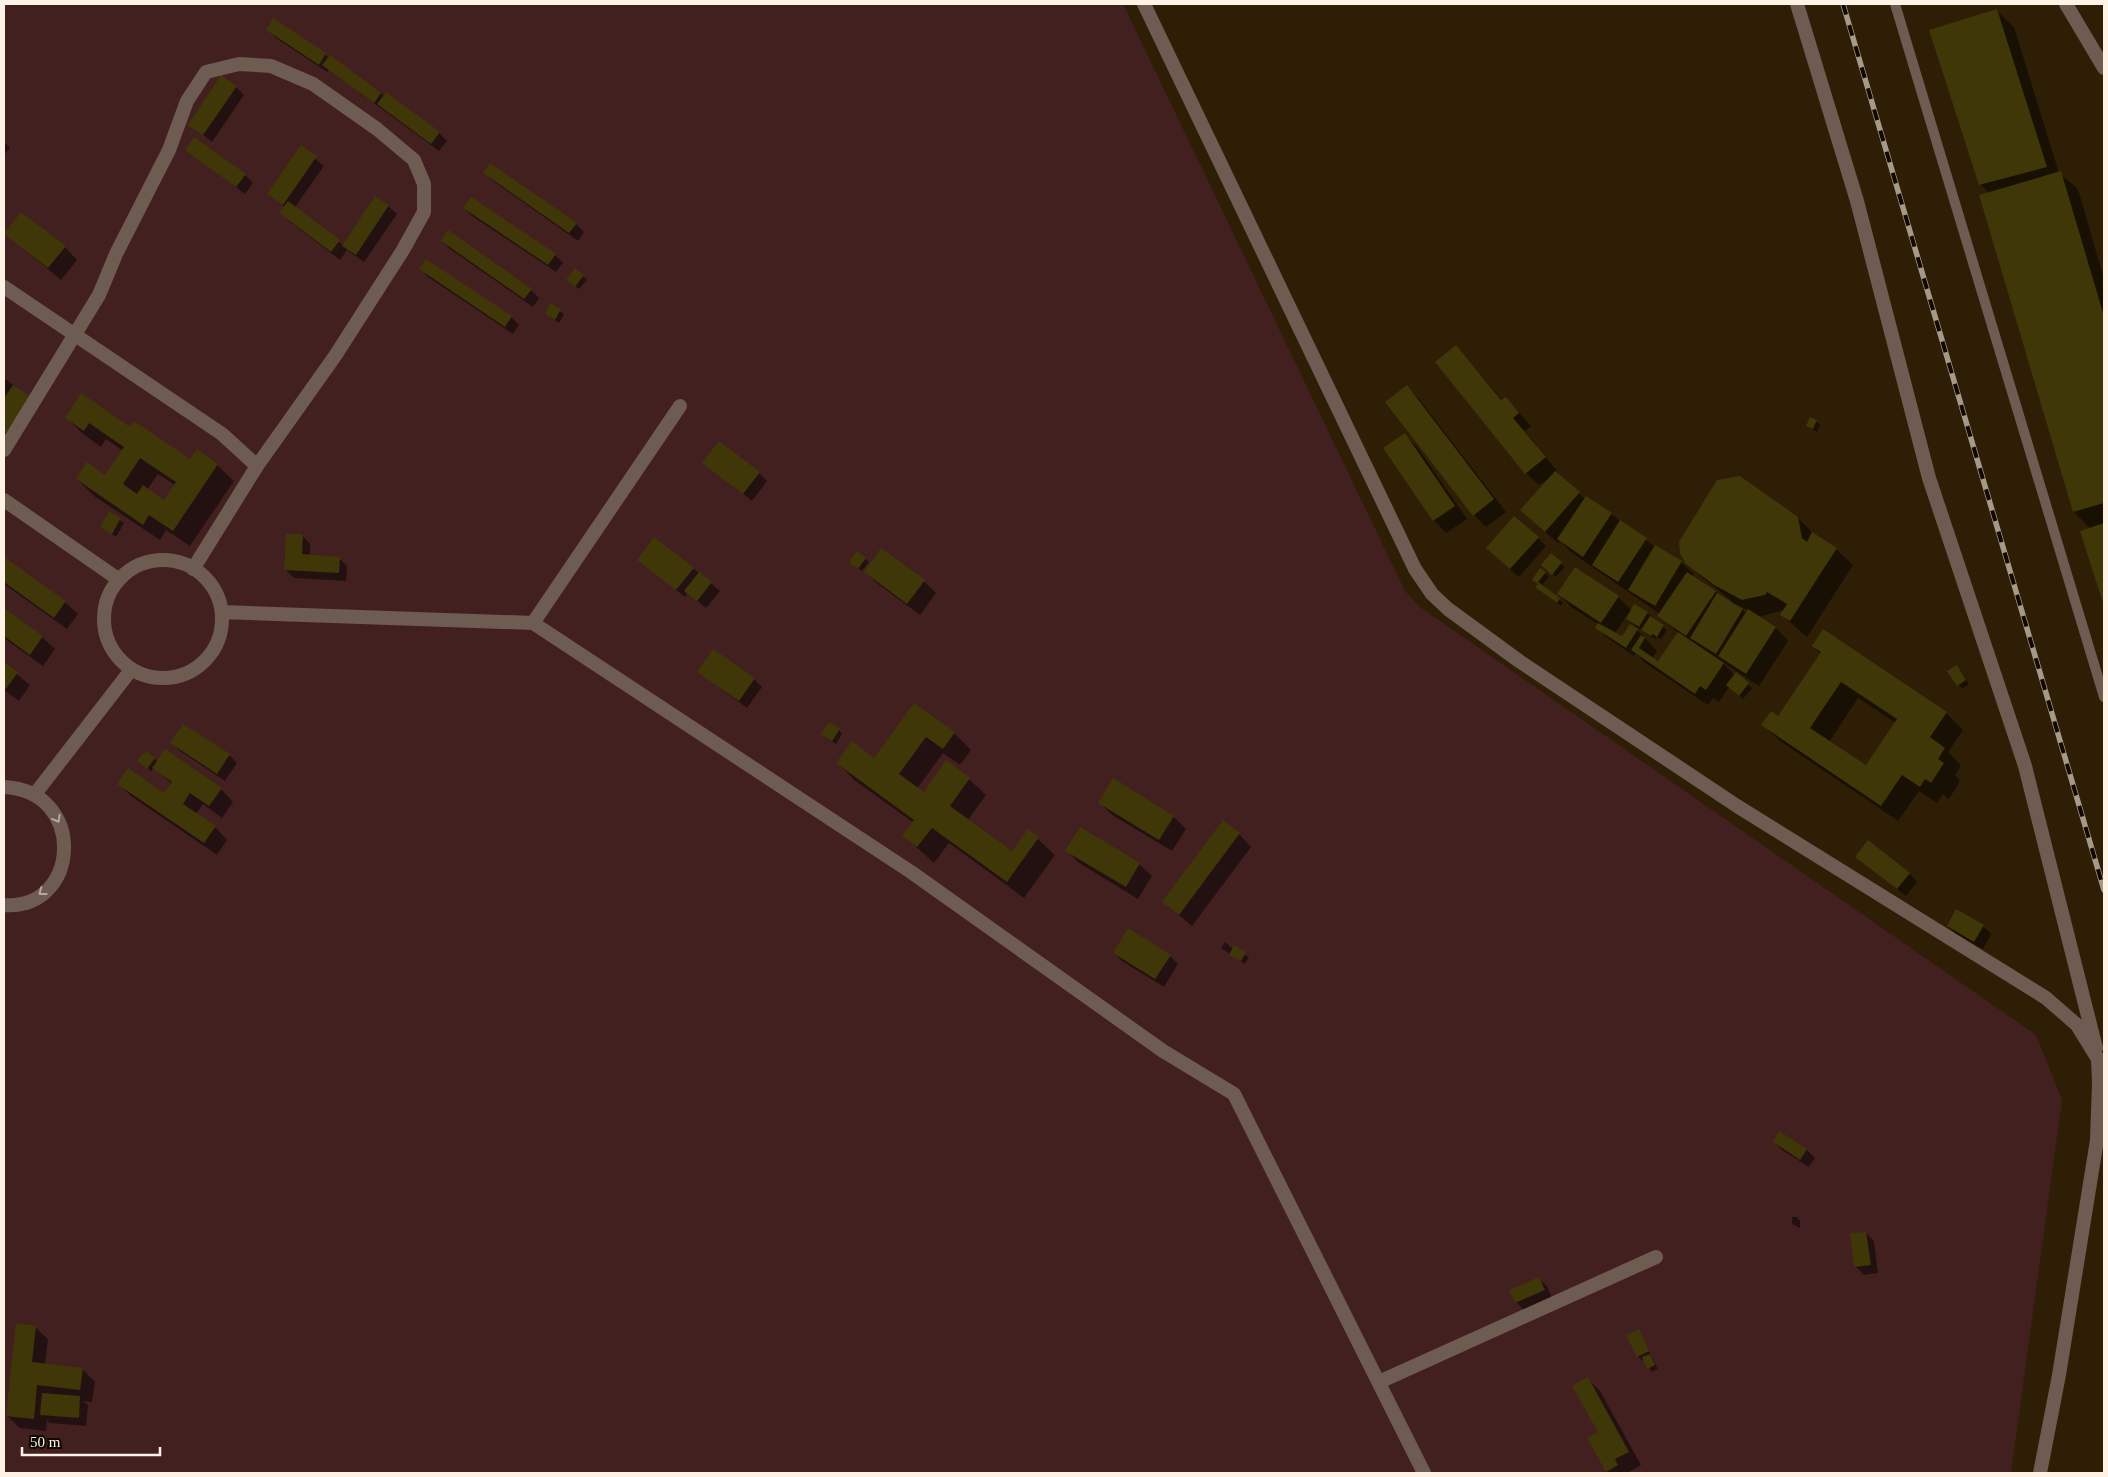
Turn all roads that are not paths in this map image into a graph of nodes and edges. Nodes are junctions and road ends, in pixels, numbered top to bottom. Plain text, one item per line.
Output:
1 (1144, 4) edge
2 (1797, 4) edge
3 (1895, 4) edge
4 (2066, 4) edge
5 (2104, 68) edge
6 (4, 286) edge
7 (76, 336) junction
8 (680, 406) dead end
9 (4, 450) edge
10 (257, 466) junction
11 (4, 500) edge
12 (193, 569) junction
13 (118, 579) junction
14 (222, 612) junction
15 (533, 623) junction
16 (131, 670) junction
17 (2104, 696) edge
18 (4, 787) edge
19 (35, 794) junction
20 (4, 905) edge
21 (2098, 1059) junction
22 (1656, 1257) dead end
23 (1379, 1382) junction
24 (1424, 1473) edge
25 (2040, 1473) edge

1 - 21 street
2 - 21 street
3 - 17 lane
4 - 5 street
6 - 7 street
7 - 9 street
7 - 10 street
7 - 10 street
8 - 15 street
10 - 12 street
11 - 13 street
12 - 13 street
12 - 14 street
13 - 16 street
14 - 15 street
14 - 16 street
15 - 23 street
16 - 19 street
18 - 19 street
19 -> 20 street
21 - 25 street
22 - 23 street
23 - 24 street

